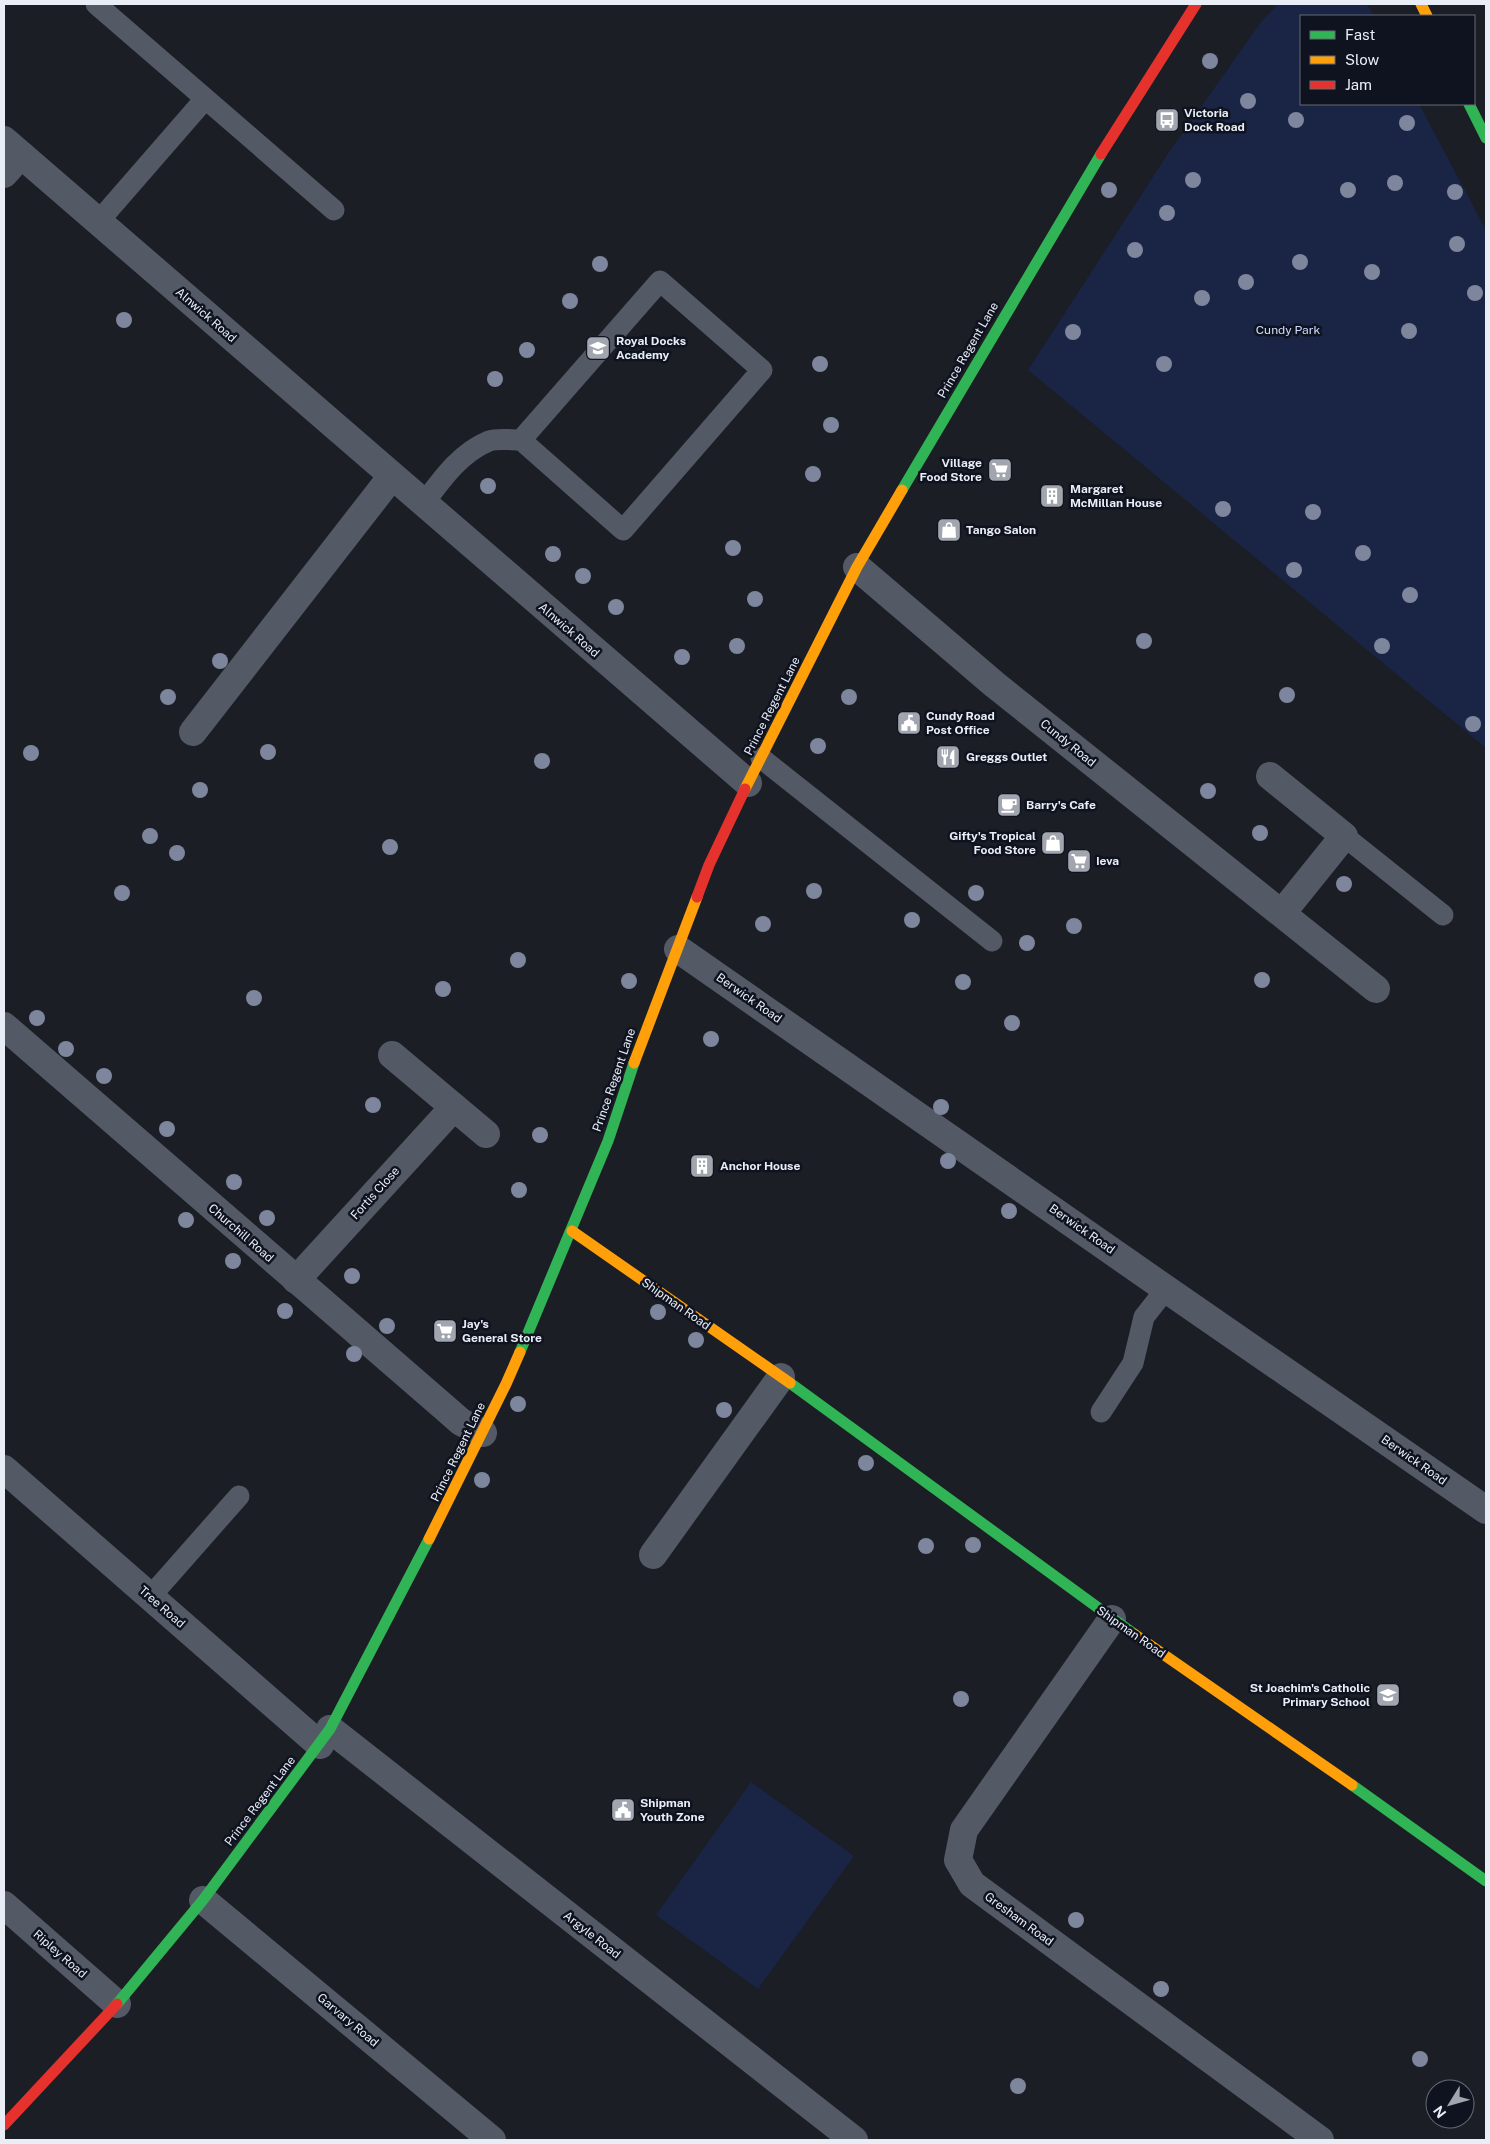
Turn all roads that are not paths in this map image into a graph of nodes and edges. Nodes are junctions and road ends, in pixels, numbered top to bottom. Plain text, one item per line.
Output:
1 (96, 4) edge
2 (1196, 4) edge
3 (205, 99) junction
4 (1470, 105) edge
5 (1484, 131) edge
6 (9, 156) edge
7 (334, 210) dead end
8 (98, 222) junction
9 (521, 440) junction
10 (392, 476) junction
11 (424, 503) junction
12 (857, 567) junction
13 (192, 732) dead end
14 (761, 758) junction
15 (1270, 776) dead end
16 (748, 783) junction
17 (1344, 836) junction
18 (1282, 913) junction
19 (1443, 915) dead end
20 (992, 941) dead end
21 (678, 949) junction
22 (1376, 989) dead end
23 (4, 1026) edge
24 (392, 1055) dead end
25 (454, 1107) junction
26 (486, 1134) dead end
27 (572, 1231) junction
28 (296, 1280) junction
29 (1166, 1289) junction
30 (781, 1377) junction
31 (1101, 1412) dead end
32 (483, 1433) junction
33 (4, 1470) edge
34 (239, 1496) dead end
35 (1486, 1510) edge
36 (653, 1555) dead end
37 (150, 1597) junction
38 (1112, 1619) junction
39 (325, 1737) junction
40 (1486, 1881) edge
41 (203, 1900) junction
42 (4, 1905) edge
43 (117, 2004) junction
44 (4, 2125) edge
45 (492, 2140) edge
46 (854, 2140) edge
47 (1320, 2140) edge

1 - 3 lane
2 - 12 main road, Prince Regent Lane
3 - 7 lane
3 - 8 lane
4 - 5 main road
6 - 8 street, Alnwick Road
8 - 10 street, Alnwick Road
9 - 9 lane
9 - 11 lane
10 - 11 street, Alnwick Road
10 - 13 street
11 - 16 street, Alnwick Road
12 - 14 main road, Prince Regent Lane
12 - 18 street, Cundy Road
14 - 16 main road, Prince Regent Lane
14 - 20 lane
15 - 17 street
16 - 21 main road, Prince Regent Lane
17 - 18 street
17 - 19 lane
18 - 22 street, Cundy Road
21 - 27 main road, Prince Regent Lane
21 - 29 street, Berwick Road
23 - 28 street, Churchill Road
24 - 25 street
25 - 26 street
25 - 28 street, Fortis Close
27 - 30 main road, Shipman Road
27 - 32 main road, Prince Regent Lane
28 - 32 street, Churchill Road
29 - 31 lane
29 - 35 street, Berwick Road
30 - 36 street
30 - 38 main road, Shipman Road
32 - 39 main road, Prince Regent Lane
33 - 37 street, Tree Road
34 - 37 lane
37 - 39 street, Tree Road
38 - 40 main road, Shipman Road
38 - 47 street, Gresham Road
39 - 41 main road, Prince Regent Lane
39 - 46 street, Argyle Road
41 - 43 main road, Prince Regent Lane
41 - 45 street, Garvary Road
42 - 43 street, Ripley Road
43 - 44 main road, Prince Regent Lane

